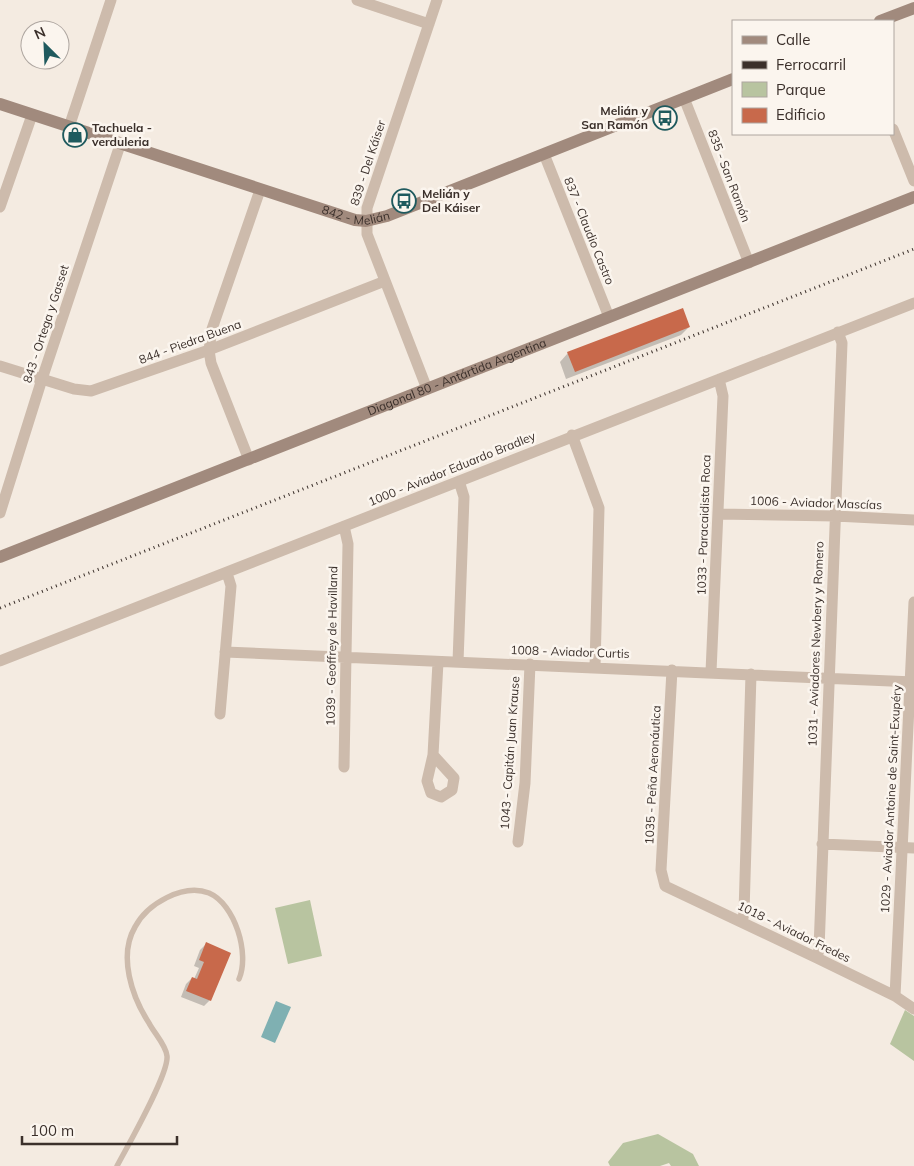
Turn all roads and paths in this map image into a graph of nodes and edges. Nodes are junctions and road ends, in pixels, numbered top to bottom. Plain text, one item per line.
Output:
1 (111, 0) edge
2 (357, 0) edge
3 (437, 0) edge
4 (914, 8) edge
5 (883, 20) edge
6 (429, 24) junction
7 (732, 79) edge
8 (684, 98) junction
9 (0, 104) edge
10 (32, 115) junction
11 (69, 127) junction
12 (894, 131) edge
13 (120, 145) junction
14 (544, 154) junction
15 (914, 181) edge
16 (260, 190) junction
17 (914, 198) edge
18 (0, 207) edge
19 (366, 221) junction
20 (749, 264) junction
21 (385, 281) junction
22 (914, 303) edge
23 (609, 317) junction
24 (838, 332) junction
25 (209, 350) junction
26 (0, 366) edge
27 (42, 379) junction
28 (719, 379) junction
29 (427, 390) junction
30 (572, 435) junction
31 (249, 460) junction
32 (459, 481) junction
33 (0, 512) edge
34 (718, 514) junction
35 (835, 516) junction
36 (914, 520) edge
37 (344, 526) junction
38 (0, 557) edge
39 (227, 573) junction
40 (914, 602) edge
41 (225, 652) junction
42 (346, 657) junction
43 (0, 661) edge
44 (438, 662) junction
45 (458, 662) junction
46 (530, 664) junction
47 (595, 666) junction
48 (672, 670) junction
49 (712, 672) junction
50 (751, 674) junction
51 (829, 678) junction
52 (912, 682) edge
53 (220, 714) dead end
54 (433, 755) dead end
55 (344, 767) dead end
56 (518, 842) dead end
57 (822, 844) junction
58 (909, 848) edge
59 (662, 882) joint
60 (742, 922) junction
61 (817, 958) junction
62 (239, 979) dead end
63 (894, 996) junction
64 (914, 1009) edge
65 (117, 1166) edge

1 - 11 street
2 - 6 street
3 - 6 street, 839 - Del Káiser
4 - 5 main road
6 - 19 street, 839 - Del Káiser
7 - 8 main road, 842 - Melián
8 - 14 main road, 842 - Melián
8 - 20 street, 835 - San Ramón
9 - 10 main road, 842 - Melián
10 - 11 main road, 842 - Melián
10 - 18 street
11 - 13 main road, 842 - Melián
12 - 15 street
13 - 16 main road, 842 - Melián
13 - 27 street, 843 - Ortega y Gasset
14 - 19 main road, 842 - Melián
14 - 23 street, 837 - Claudio Castro
16 - 19 main road, 842 - Melián
16 - 25 street
17 - 20 main road, Diagonal 80 - Antártida Argentina
19 - 21 street, 839 - Del Káiser
20 - 23 main road, Diagonal 80 - Antártida Argentina
21 - 25 street, 844 - Piedra Buena
21 - 29 street, 839 - Del Káiser
22 - 24 street, 1000 - Aviador Eduardo Bradley
23 - 29 main road, Diagonal 80 - Antártida Argentina
24 - 28 street, 1000 - Aviador Eduardo Bradley
24 - 35 street, 1031 - Aviadores Newbery y Romero
25 - 27 street, 844 - Piedra Buena
25 - 31 street
26 - 27 street, 844 - Piedra Buena
27 - 33 street, 843 - Ortega y Gasset
28 - 30 street, 1000 - Aviador Eduardo Bradley
28 - 34 street, 1033 - Paracaidista Roca
29 - 31 main road, Diagonal 80 - Antártida Argentina
30 - 32 street, 1000 - Aviador Eduardo Bradley
30 - 47 street
31 - 38 main road, Diagonal 80 - Antártida Argentina
32 - 37 street, 1000 - Aviador Eduardo Bradley
32 - 45 street
34 - 35 street, 1006 - Aviador Mascías
34 - 49 street, 1033 - Paracaidista Roca
35 - 36 street, 1006 - Aviador Mascías
35 - 51 street, 1031 - Aviadores Newbery y Romero
37 - 39 street, 1000 - Aviador Eduardo Bradley
37 - 42 street, 1039 - Geoffrey de Havilland
39 - 41 street
39 - 43 street, 1000 - Aviador Eduardo Bradley
40 - 52 street, 1029 - Aviador Antoine de Saint-Exupéry
41 - 42 street, 1008 - Aviador Curtis
41 - 53 street
42 - 44 street, 1008 - Aviador Curtis
42 - 55 street, 1039 - Geoffrey de Havilland
44 - 45 street, 1008 - Aviador Curtis
44 - 54 street
45 - 46 street, 1008 - Aviador Curtis
46 - 47 street, 1008 - Aviador Curtis
46 - 56 street, 1043 - Capitán Juan Krause
47 - 48 street, 1008 - Aviador Curtis
48 - 49 street, 1008 - Aviador Curtis
48 - 59 street, 1035 - Peña Aeronáutica
49 - 50 street, 1008 - Aviador Curtis
50 - 51 street, 1008 - Aviador Curtis
50 - 60 street
51 - 52 street, 1008 - Aviador Curtis
51 - 57 street, 1031 - Aviadores Newbery y Romero
52 - 58 street, 1029 - Aviador Antoine de Saint-Exupéry
57 - 58 street
57 - 61 street, 1031 - Aviadores Newbery y Romero
58 - 63 street, 1029 - Aviador Antoine de Saint-Exupéry
59 - 60 street, 1018 - Aviador Fredes
60 - 61 street, 1018 - Aviador Fredes
61 - 63 street, 1018 - Aviador Fredes
62 - 65 lane
63 - 64 street, 1018 - Aviador Fredes

